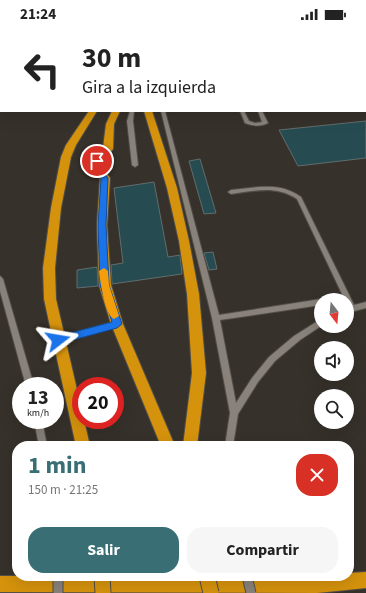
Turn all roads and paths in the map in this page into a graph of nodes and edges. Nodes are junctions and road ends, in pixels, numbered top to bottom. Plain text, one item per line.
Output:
1 (92, 112) edge
2 (116, 112) edge
3 (132, 112) edge
4 (148, 112) edge
5 (163, 112) edge
6 (242, 112) edge
7 (260, 112) edge
8 (134, 165) dead end
9 (232, 192) dead end
10 (0, 279) edge
11 (345, 293) edge
12 (314, 303) edge
13 (366, 304) edge
14 (354, 308) edge
15 (216, 318) junction
16 (117, 324) junction
17 (314, 326) edge
18 (58, 340) junction
19 (27, 377) edge
20 (234, 413) junction
21 (40, 429) edge
22 (42, 441) edge
23 (82, 441) edge
24 (166, 441) edge
25 (191, 441) edge
26 (230, 441) edge
27 (366, 580) edge
28 (58, 581) edge
29 (102, 581) edge
30 (208, 581) edge
31 (248, 581) edge
32 (0, 584) edge
33 (58, 593) edge
34 (103, 593) edge
35 (211, 593) edge
36 (251, 593) edge

1 - 18 highway
2 - 16 highway
3 - 8 lane
4 - 25 highway
5 - 15 lane
6 - 7 lane
9 - 11 lane
10 - 19 lane
12 - 15 lane
13 - 14 lane
15 - 20 lane
16 - 18 lane
16 - 24 highway
17 - 20 lane
18 - 23 highway
20 - 26 lane
21 - 22 lane
27 - 32 highway
28 - 33 lane, bridge
29 - 34 highway, bridge
30 - 35 highway, bridge
31 - 36 lane, bridge

